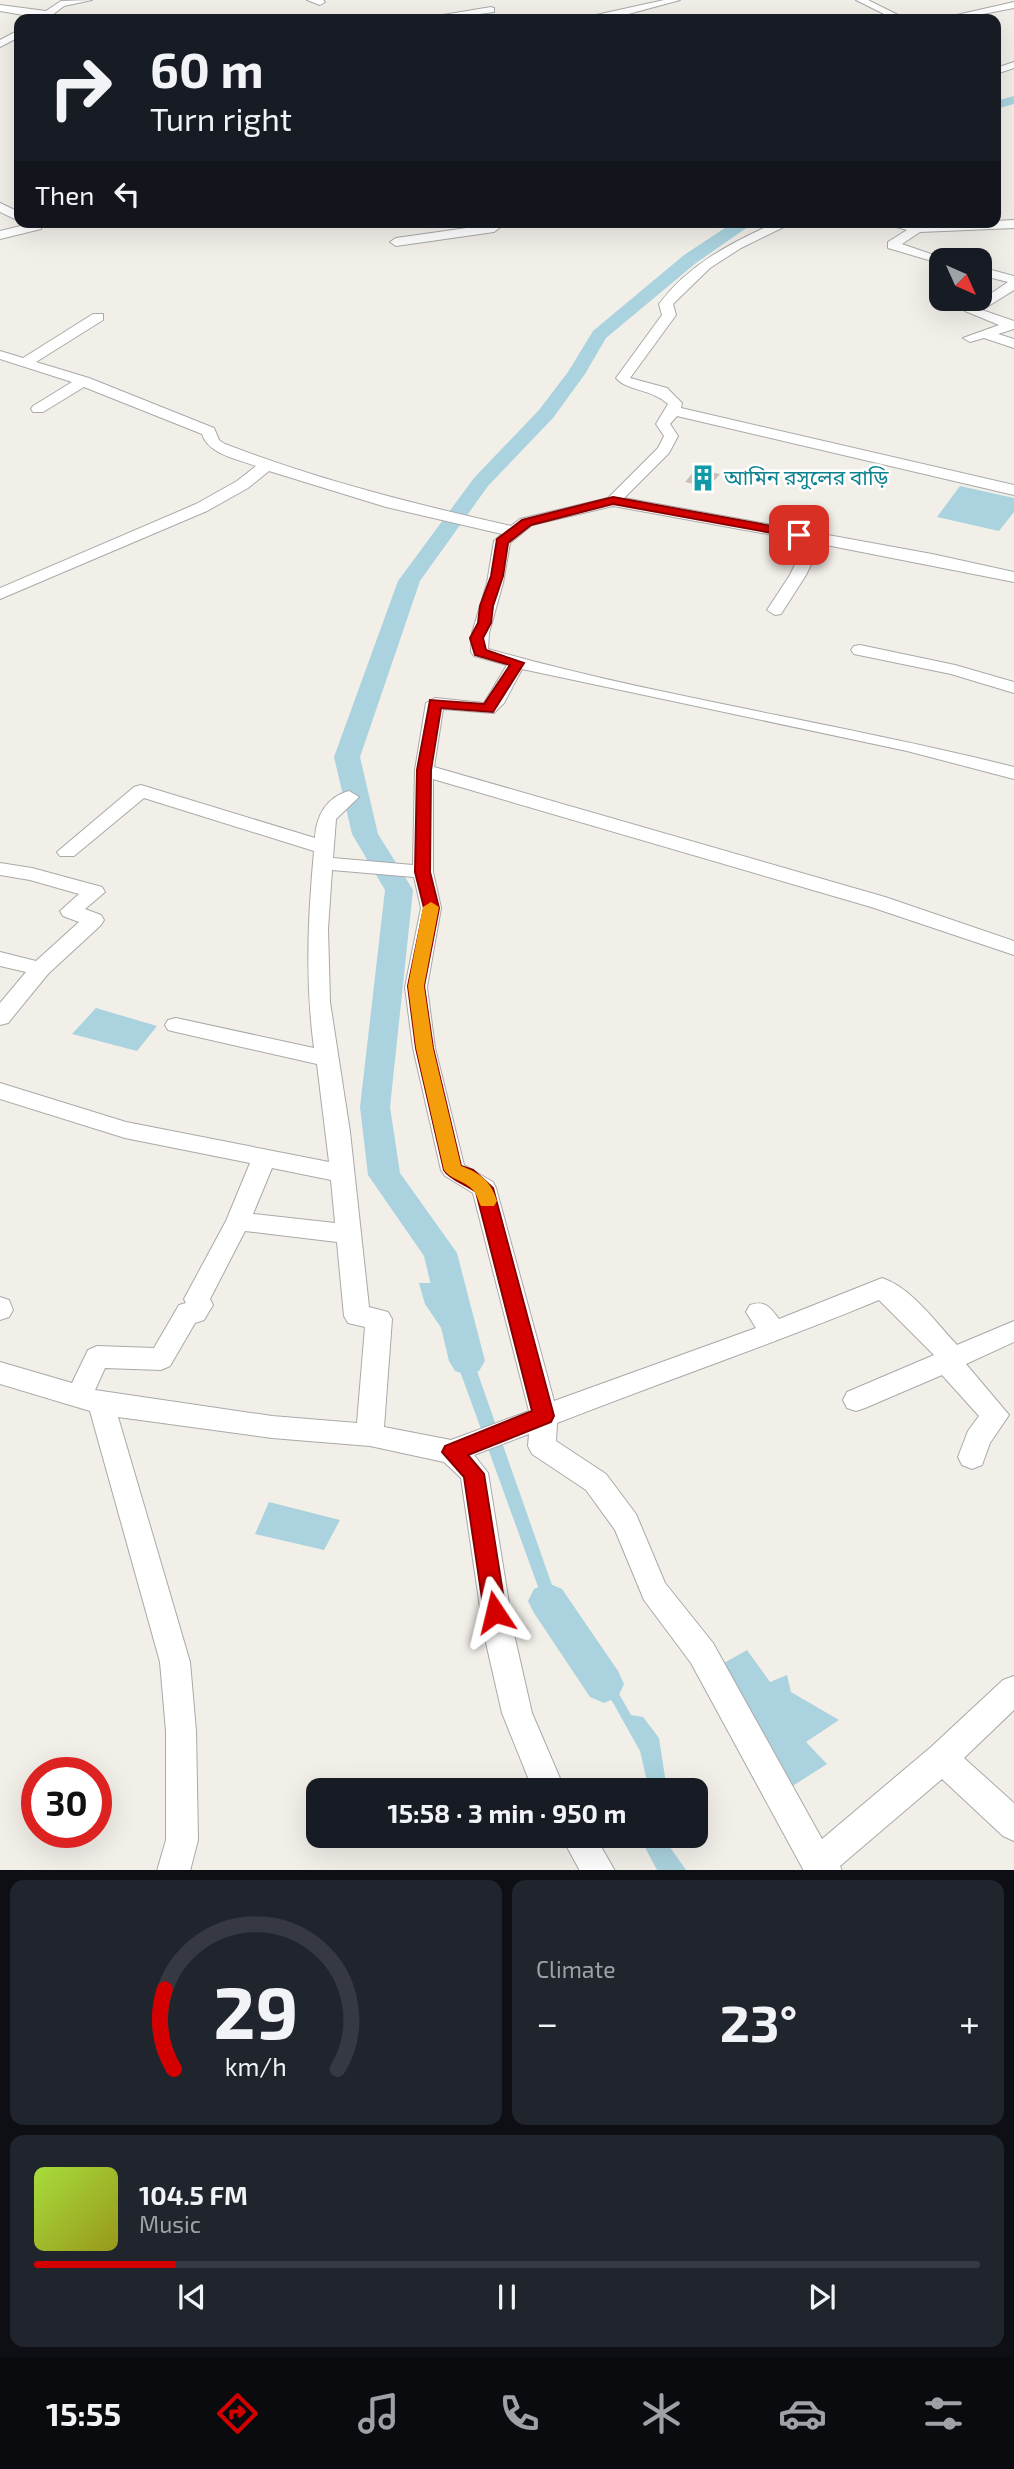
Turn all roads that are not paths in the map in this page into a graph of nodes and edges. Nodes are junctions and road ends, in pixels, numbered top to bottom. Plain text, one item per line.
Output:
1 (87, 0) edge
2 (626, 0) edge
3 (675, 0) edge
4 (862, 0) edge
5 (1014, 5) edge
6 (0, 8) edge
7 (491, 10) dead end
8 (651, 11) junction
9 (29, 14) edge
10 (48, 14) edge
11 (461, 14) edge
12 (631, 14) edge
13 (891, 14) edge
14 (969, 14) edge
15 (24, 228) edge
16 (494, 228) edge
17 (776, 228) edge
18 (912, 228) edge
19 (936, 228) edge
20 (917, 229) junction
21 (0, 235) edge
22 (396, 242) dead end
23 (929, 256) edge
24 (992, 275) edge
25 (1014, 282) edge
26 (98, 317) dead end
27 (1014, 344) edge
28 (3, 359) edge
29 (26, 362) junction
30 (84, 381) junction
31 (38, 409) dead end
32 (673, 411) junction
33 (266, 464) junction
34 (1014, 490) edge
35 (613, 501) junction
36 (516, 532) junction
37 (816, 538) junction
38 (1014, 577) edge
39 (0, 594) edge
40 (775, 610) dead end
41 (860, 650) dead end
42 (517, 663) junction
43 (1014, 688) edge
44 (424, 770) junction
45 (1014, 773) edge
46 (349, 797) dead end
47 (67, 852) dead end
48 (324, 855) junction
49 (0, 869) edge
50 (422, 872) junction
51 (1014, 948) edge
52 (0, 959) edge
53 (40, 969) junction
54 (0, 1018) edge
55 (176, 1025) dead end
56 (326, 1058) junction
57 (0, 1091) edge
58 (264, 1159) junction
59 (342, 1174) junction
60 (238, 1221) junction
61 (348, 1234) junction
62 (1014, 1331) edge
63 (953, 1358) junction
64 (0, 1373) edge
65 (90, 1399) junction
66 (856, 1400) dead end
67 (544, 1416) junction
68 (370, 1435) junction
69 (452, 1452) junction
70 (972, 1457) dead end
71 (1014, 1690) edge
72 (942, 1759) junction
73 (544, 1778) edge
74 (1014, 1825) edge
75 (585, 1848) edge
76 (822, 1867) edge
77 (173, 1870) edge
78 (598, 1870) edge

1 - 10 street
2 - 8 street
3 - 8 street
4 - 13 street
5 - 14 street
6 - 9 street
7 - 11 street
8 - 12 street
15 - 21 street
16 - 22 street
17 - 32 street
18 - 20 street
19 - 20 street
20 - 23 street
24 - 25 street
25 - 27 street
26 - 29 street
28 - 29 street
29 - 30 street
30 - 31 street
30 - 33 street
32 - 34 street
32 - 35 street
33 - 36 street
33 - 39 street
35 - 36 street
35 - 37 street
36 - 42 street
37 - 38 street
37 - 40 street
41 - 43 street
42 - 44 street
42 - 45 street
44 - 50 street
44 - 51 street
46 - 48 street
47 - 48 street
48 - 50 street
48 - 56 street
49 - 53 street
50 - 67 street
52 - 53 street
53 - 54 street
55 - 56 street
56 - 59 street
57 - 58 street
58 - 59 street
58 - 60 street
59 - 61 street
60 - 61 street
60 - 65 street
61 - 68 street
62 - 63 street
63 - 66 street
63 - 67 street
63 - 70 street
64 - 65 street
65 - 68 street
65 - 77 street
67 - 69 street
67 - 76 street
68 - 69 street
69 - 73 street
71 - 72 street
72 - 74 street
72 - 76 street
75 - 78 street

